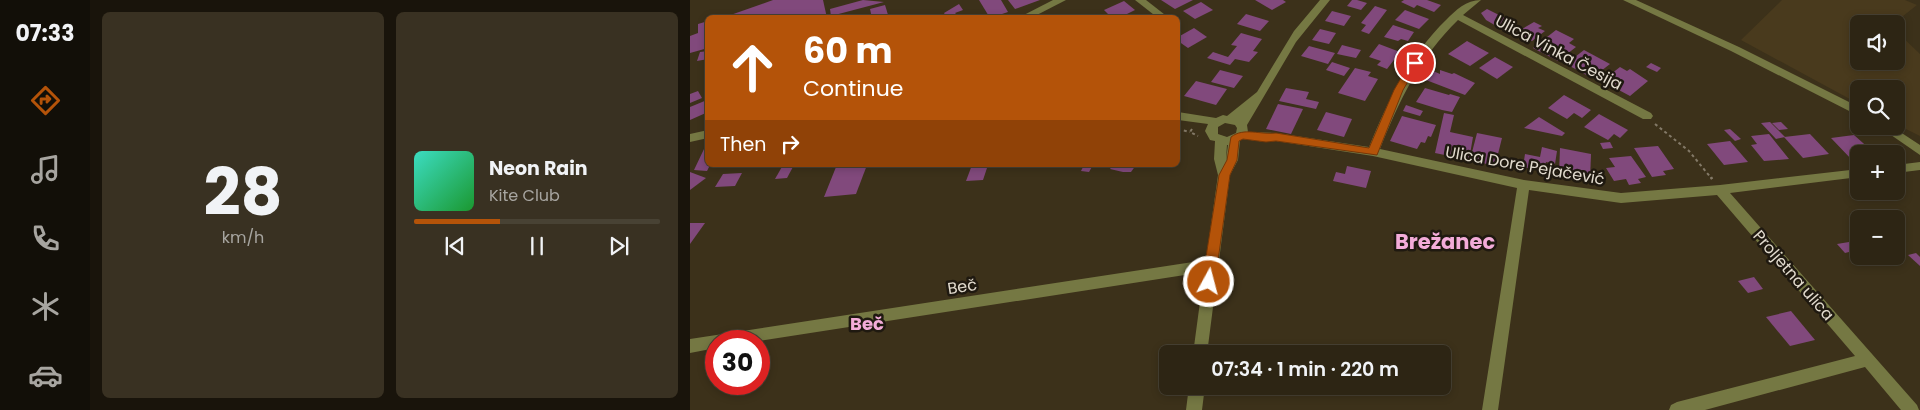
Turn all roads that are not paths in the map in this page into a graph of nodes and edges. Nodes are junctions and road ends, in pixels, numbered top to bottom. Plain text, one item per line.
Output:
1 (1061, 0) edge
2 (1140, 0) edge
3 (1325, 0) edge
4 (1476, 0) edge
5 (1628, 0) edge
6 (1028, 15) edge
7 (1161, 15) edge
8 (1456, 16) junction
9 (1850, 107) edge
10 (1647, 116) road end
11 (1180, 118) edge
12 (1214, 127) junction
13 (1238, 129) junction
14 (705, 135) edge
15 (1896, 135) edge
16 (690, 138) edge
17 (1221, 140) junction
18 (1920, 151) edge
19 (1373, 152) junction
20 (1920, 166) edge
21 (1905, 167) edge
22 (1850, 174) edge
23 (1224, 175) junction
24 (1524, 185) junction
25 (1720, 190) junction
26 (1211, 264) junction
27 (770, 334) edge
28 (705, 344) edge
29 (1201, 345) edge
30 (690, 346) edge
31 (1867, 360) junction
32 (1196, 395) edge
33 (1194, 410) edge
34 (1490, 410) edge
35 (1677, 410) edge
36 (1911, 410) edge

1 - 6 street
2 - 7 street
3 - 13 street
4 - 8 street
5 - 9 street
8 - 10 street, Ulica Vinka Česija
8 - 19 street
11 - 12 street
12 - 13 street
12 - 17 street
13 - 17 street
13 - 19 street, Ulica Dore Pejačević
13 - 23 street
14 - 16 street
15 - 18 street
17 - 23 street
19 - 24 street, Ulica Dore Pejačević
20 - 21 street
22 - 25 street, Ulica Dore Pejačević
23 - 26 street
24 - 25 street, Ulica Dore Pejačević
24 - 34 street
25 - 31 street, Proljetna ulica
26 - 27 street, Beč
26 - 29 street
28 - 30 street, Beč
31 - 35 street
31 - 36 street, Proljetna ulica
32 - 33 street

